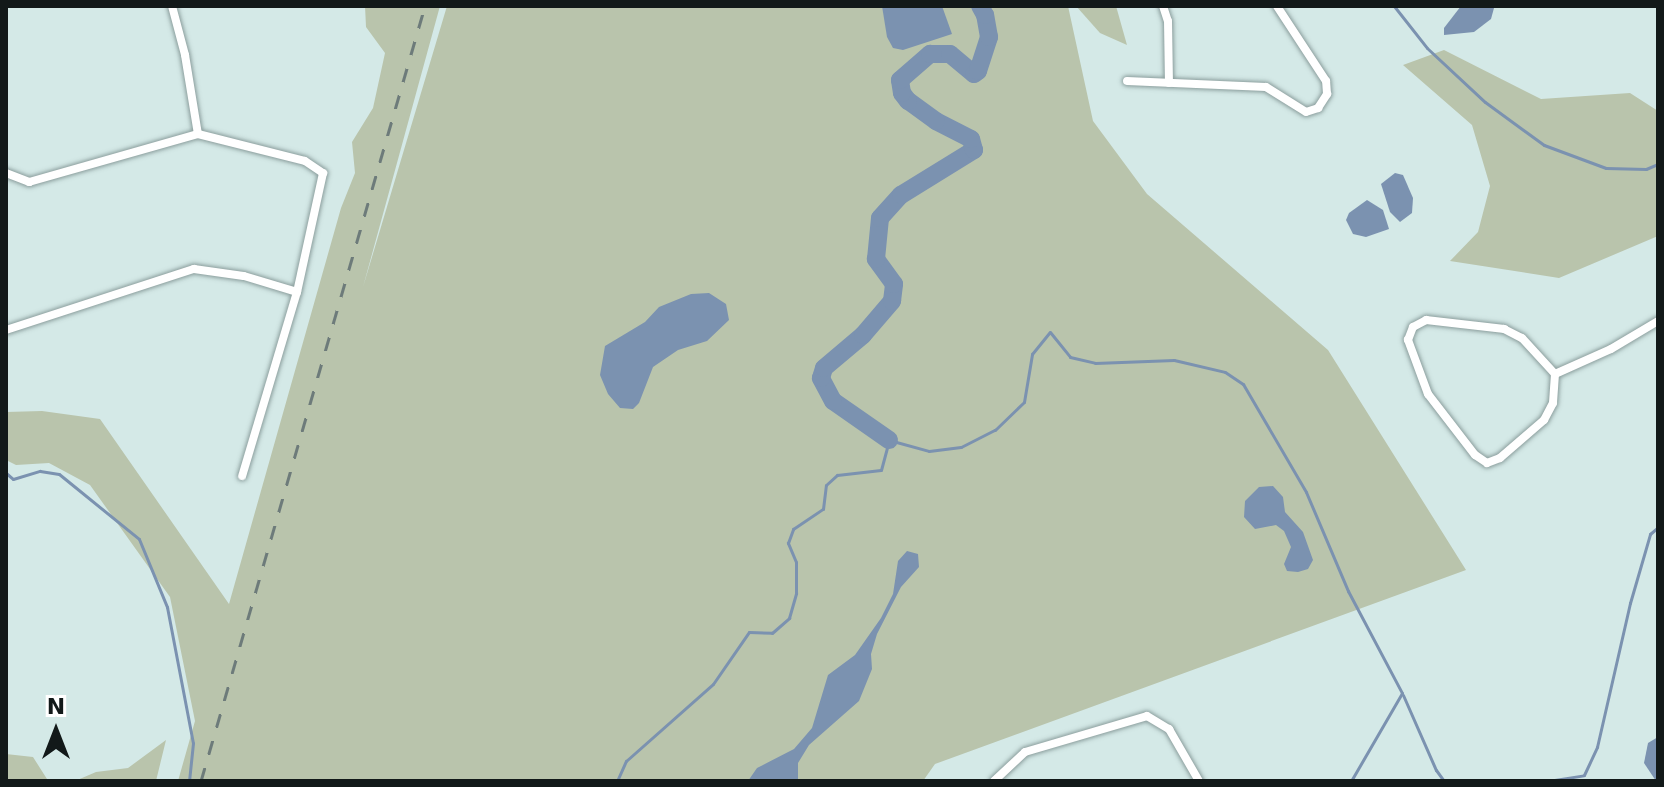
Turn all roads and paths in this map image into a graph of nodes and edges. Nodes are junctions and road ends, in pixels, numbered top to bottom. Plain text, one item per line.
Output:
1 (172, 6) edge
2 (1163, 6) edge
3 (1277, 6) edge
4 (1127, 81) dead end
5 (1169, 83) junction
6 (198, 134) junction
7 (6, 173) edge
8 (297, 292) junction
9 (1658, 321) edge
10 (6, 330) edge
11 (1555, 374) junction
12 (242, 476) dead end
13 (994, 781) edge
14 (1199, 781) edge

1 - 6 street
2 - 5 street
3 - 5 street
4 - 5 street
6 - 7 street
6 - 8 street
8 - 10 street
8 - 12 street
9 - 11 street
11 - 11 street
13 - 14 street

